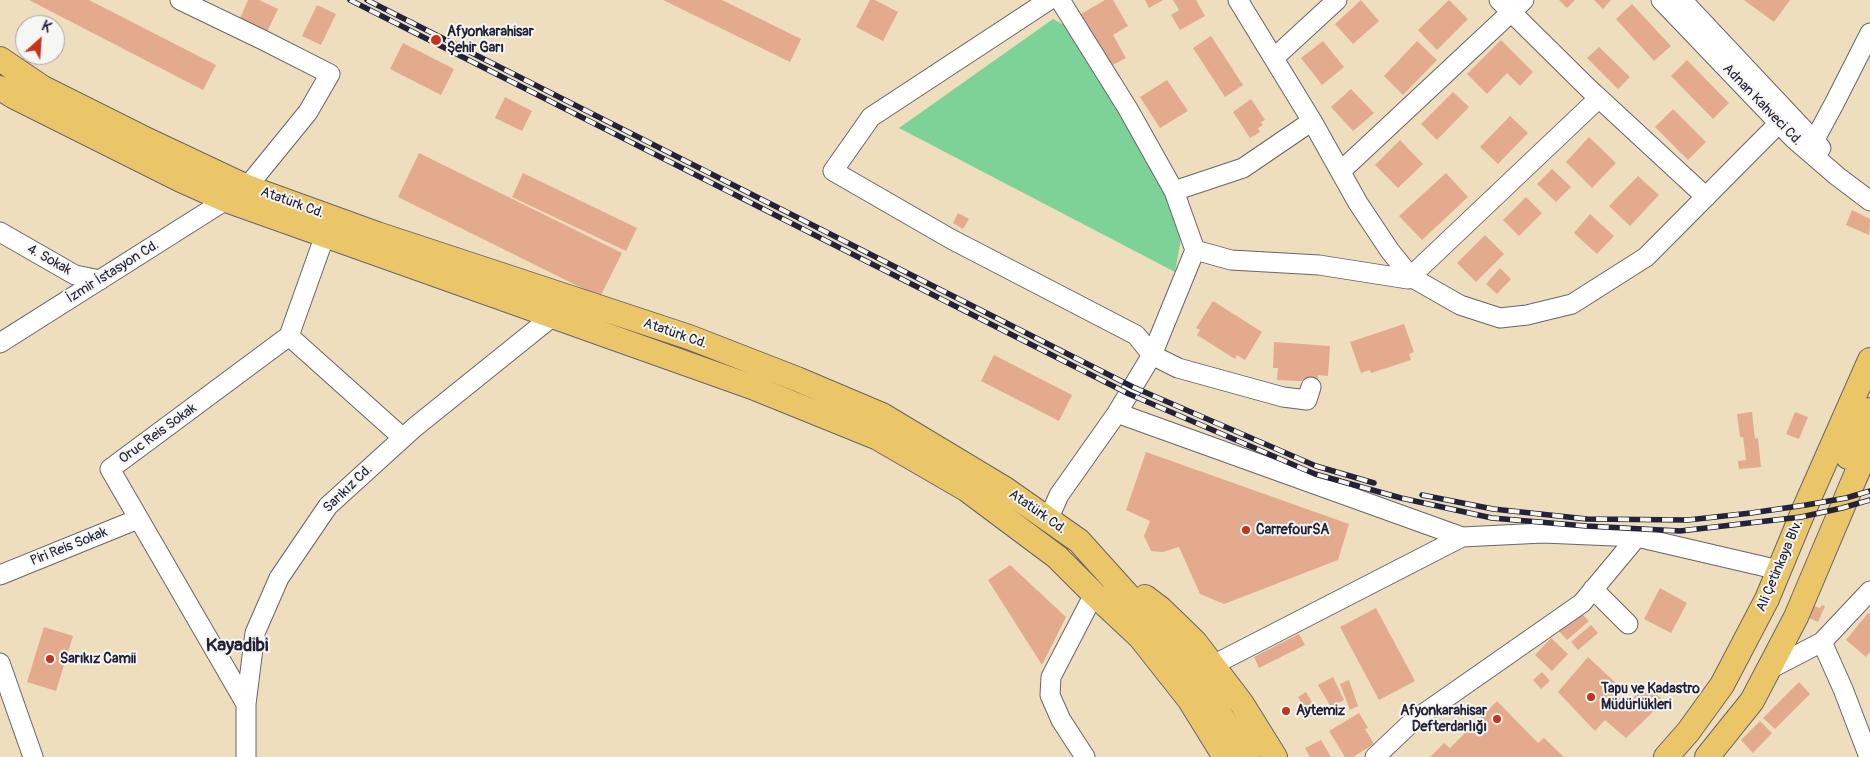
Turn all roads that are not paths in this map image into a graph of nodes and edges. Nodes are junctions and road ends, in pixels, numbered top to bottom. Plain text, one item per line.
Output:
1 (180, 0) edge
2 (1049, 0) edge
3 (1060, 0) edge
4 (1238, 0) edge
5 (1337, 0) edge
6 (1661, 0) edge
7 (1682, 0) edge
8 (1512, 4) edge
9 (1870, 33) edge
10 (1274, 58) junction
11 (0, 60) edge
12 (0, 88) edge
13 (1599, 98) junction
14 (1783, 119) junction
15 (1312, 121) junction
16 (1814, 141) junction
17 (1341, 171) junction
18 (1870, 185) edge
19 (247, 187) junction
20 (1174, 191) junction
21 (1706, 197) junction
22 (226, 200) junction
23 (1870, 202) edge
24 (0, 232) edge
25 (325, 235) junction
26 (1195, 250) junction
27 (1411, 277) junction
28 (100, 280) junction
29 (553, 316) junction
30 (290, 336) junction
31 (0, 344) edge
32 (1152, 354) junction
33 (1870, 360) edge
34 (1312, 387) dead end
35 (1870, 410) edge
36 (1117, 413) junction
37 (403, 438) junction
38 (1870, 442) edge
39 (1846, 498) junction
40 (138, 519) junction
41 (1048, 520) junction
42 (1462, 537) junction
43 (1637, 537) junction
44 (1097, 561) junction
45 (1778, 570) junction
46 (0, 575) edge
47 (1593, 589) junction
48 (1870, 591) edge
49 (1094, 594) junction
50 (1628, 624) dead end
51 (1822, 642) junction
52 (0, 663) edge
53 (1212, 665) junction
54 (1768, 670) junction
55 (246, 704) junction
56 (7, 708) edge
57 (33, 757) edge
58 (246, 757) edge
59 (1085, 757) edge
60 (1215, 757) edge
61 (1225, 757) edge
62 (1248, 757) edge
63 (1275, 757) edge
64 (1375, 757) edge
65 (1666, 757) edge
66 (1707, 757) edge
67 (1869, 757) edge

1 - 19 street
2 - 32 street
3 - 20 street
4 - 10 street
5 - 10 street
6 - 14 street, Adnan Kahveci Cd.
7 - 14 street, Adnan Kahveci Cd.
8 - 13 street
8 - 17 street
9 - 16 street
10 - 15 street
11 - 19 main road, Atatürk Cd.
12 - 22 main road, Atatürk Cd.
13 - 21 street
13 - 27 street
14 - 16 street, Adnan Kahveci Cd.
14 - 21 street
14 - 23 street, Adnan Kahveci Cd.
15 - 17 street
15 - 20 street
16 - 18 street, Adnan Kahveci Cd.
17 - 27 street
19 - 22 main road
19 - 41 main road, Atatürk Cd.
20 - 26 street
21 - 27 street
22 - 25 main road, Atatürk Cd.
22 - 28 street, İzmir İstasyon Cd.
24 - 28 street, 4. Sokak
25 - 29 main road, Atatürk Cd.
25 - 30 street
26 - 27 street
26 - 32 street
28 - 31 street, İzmir İstasyon Cd.
29 - 37 street, Sarıkız Cd.
29 - 49 main road, Atatürk Cd.
30 - 37 street
30 - 40 street, Oruc Reis Sokak
32 - 34 street
32 - 36 street
33 - 45 main road, Ali Çetinkaya Blv.
35 - 39 main road
36 - 41 street
36 - 42 street
37 - 55 street, Sarıkız Cd.
38 - 39 main road
39 - 54 main road
40 - 46 street, Piri Reis Sokak
40 - 55 street, Oruc Reis Sokak
41 - 44 main road, Atatürk Cd.
42 - 43 street
42 - 53 street
43 - 45 street
43 - 47 street
44 - 53 main road
44 - 62 main road, Atatürk Cd.
45 - 65 main road, Ali Çetinkaya Blv.
47 - 50 street
47 - 64 street
48 - 51 street
49 - 59 street
49 - 60 main road
49 - 61 main road, Atatürk Cd.
51 - 54 street
51 - 67 street
52 - 56 street
53 - 63 main road
54 - 66 main road
55 - 58 street, Sarıkız Cd.
56 - 57 street

